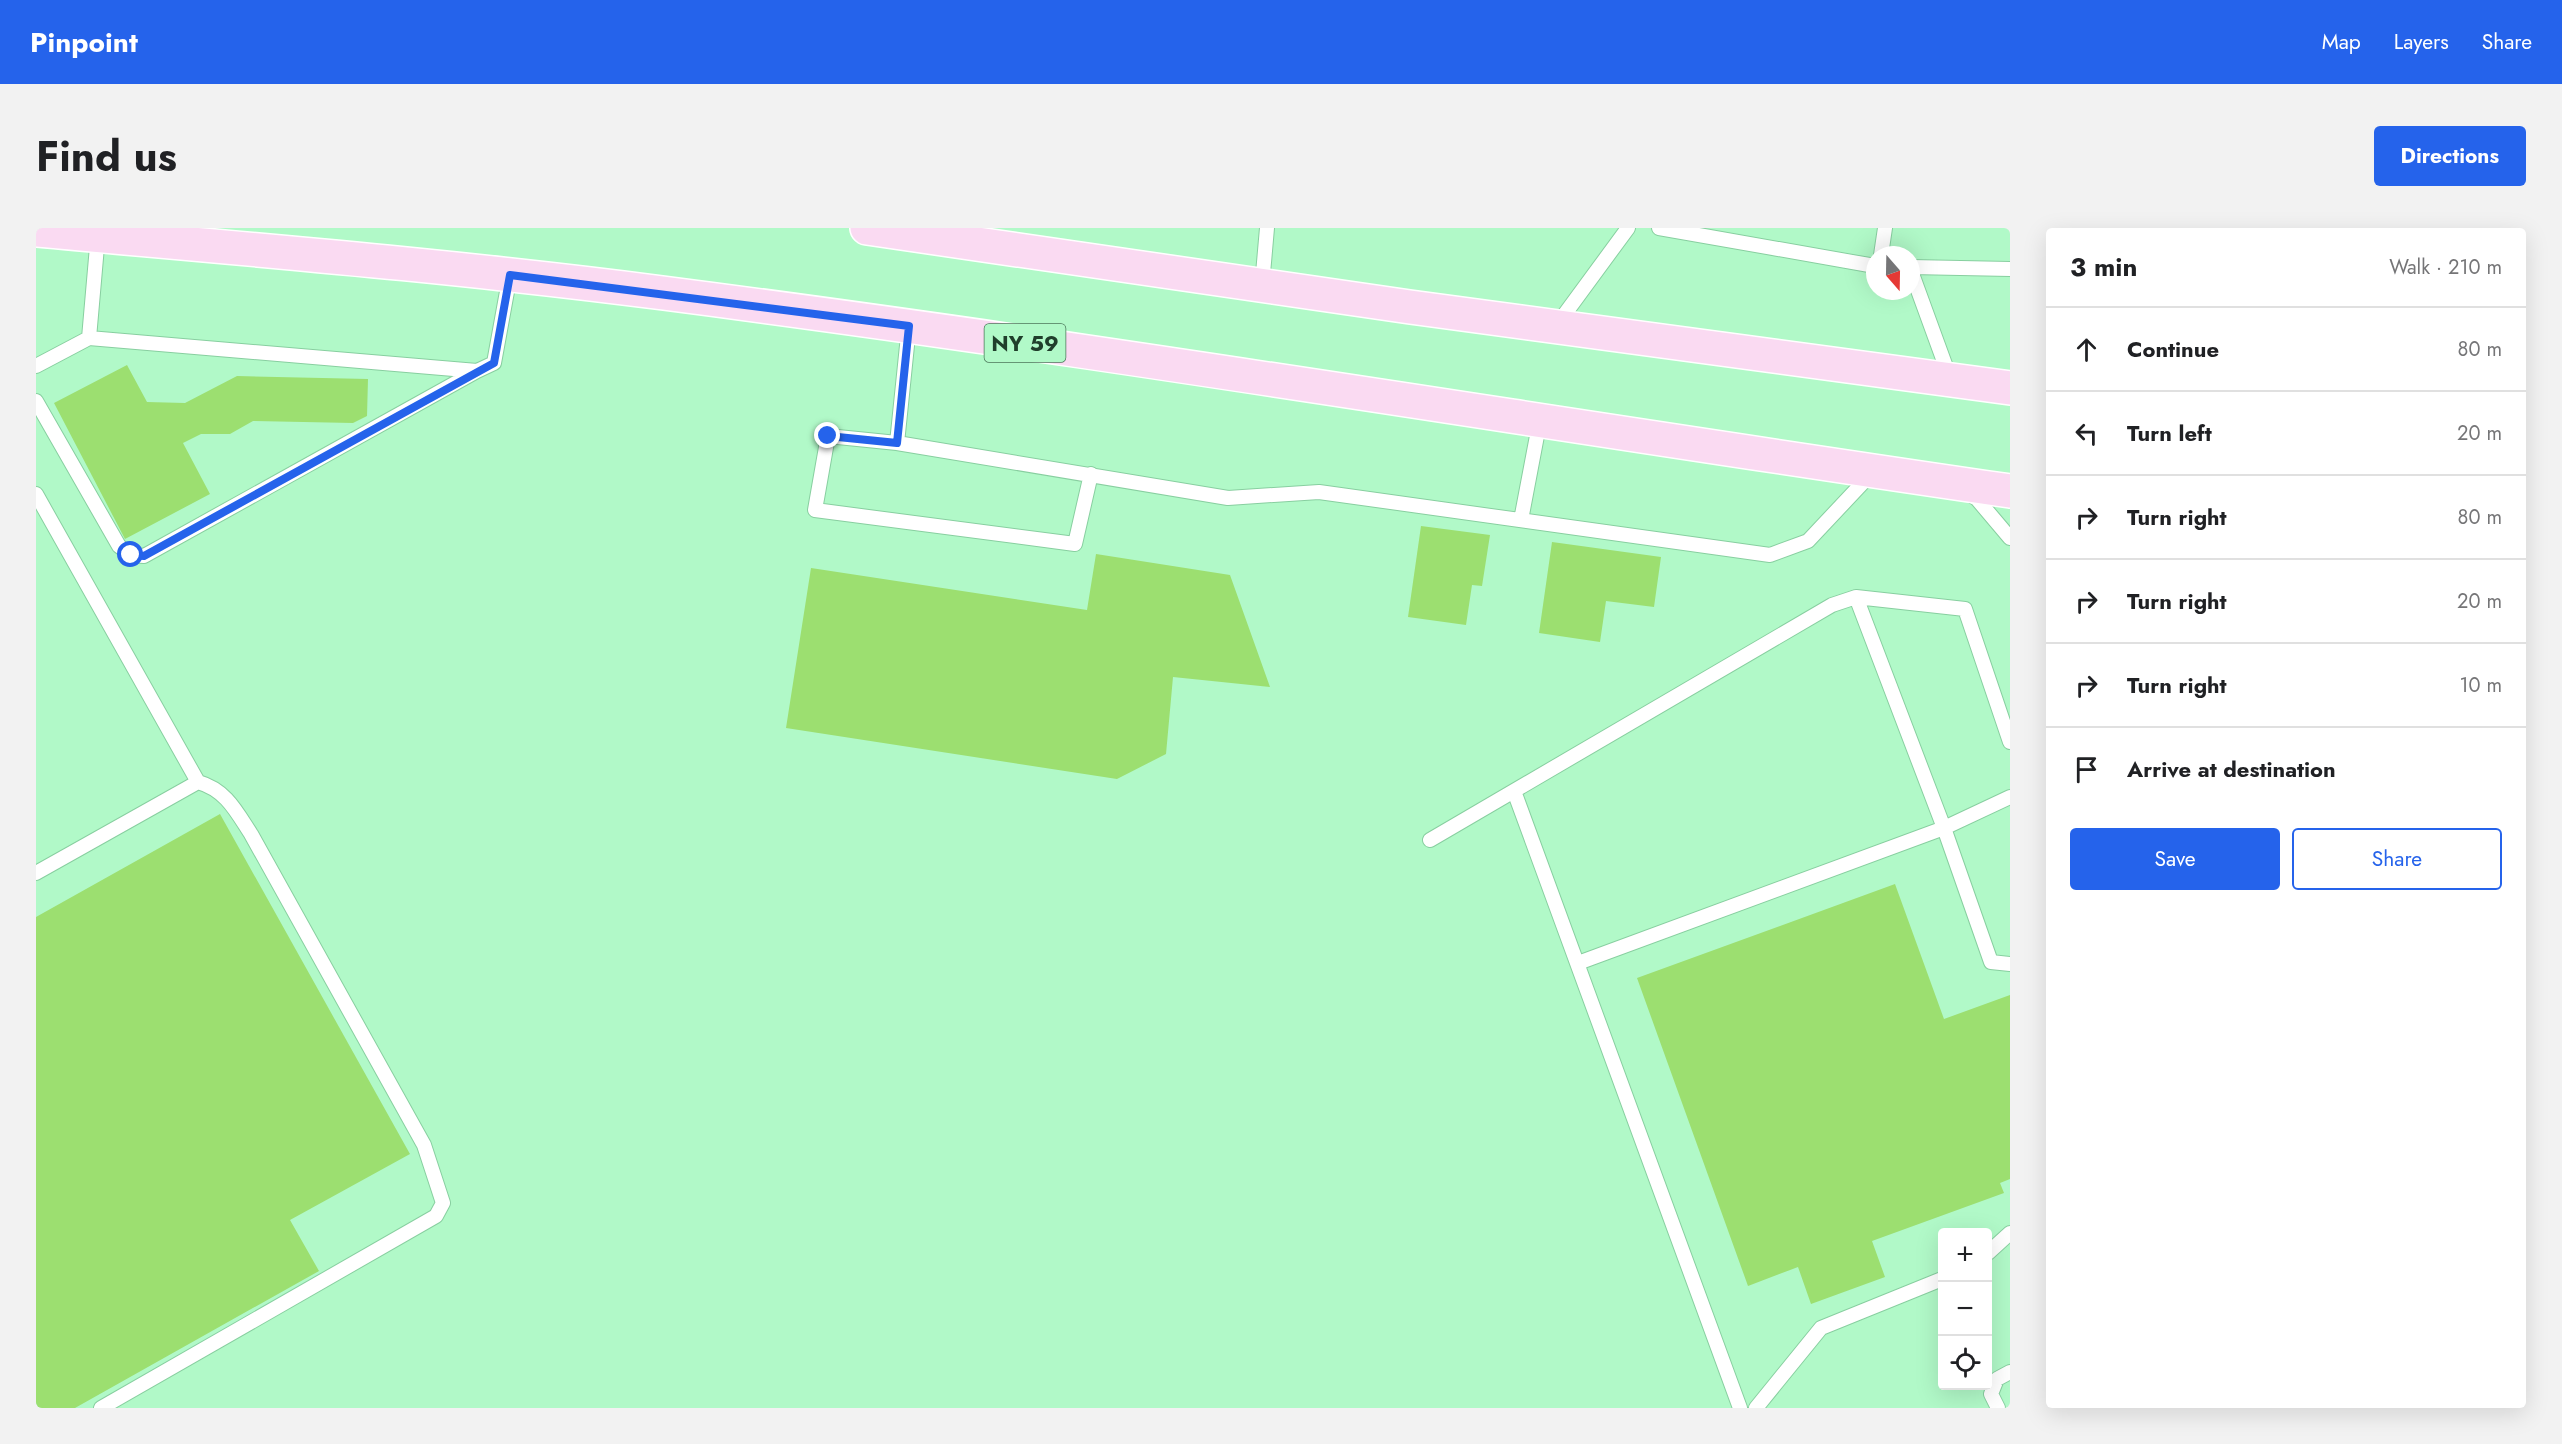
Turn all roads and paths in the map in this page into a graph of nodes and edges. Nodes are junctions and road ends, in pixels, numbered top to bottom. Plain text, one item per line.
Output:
1 (867, 228) edge
2 (1267, 228) edge
3 (1628, 228) edge
4 (1659, 228) edge
5 (1885, 228) edge
6 (36, 230) edge
7 (98, 235) junction
8 (1882, 246) edge
9 (1866, 264) edge
10 (1920, 269) edge
11 (2010, 269) edge
12 (510, 275) junction
13 (1262, 285) junction
14 (1920, 295) edge
15 (909, 326) junction
16 (1556, 326) junction
17 (89, 338) junction
18 (36, 366) edge
19 (477, 371) junction
20 (1950, 380) junction
21 (2010, 388) edge
22 (36, 401) edge
23 (1540, 420) junction
24 (897, 443) junction
25 (1875, 470) junction
26 (1091, 474) junction
27 (1947, 482) junction
28 (2010, 490) edge
29 (36, 494) edge
30 (1521, 520) junction
31 (2010, 538) edge
32 (1856, 597) junction
33 (2010, 742) edge
34 (198, 782) junction
35 (1514, 791) junction
36 (2010, 797) edge
37 (1944, 828) junction
38 (1430, 840) dead end
39 (36, 873) edge
40 (1578, 963) junction
41 (2010, 964) edge
42 (2010, 1233) edge
43 (1992, 1249) edge
44 (1938, 1281) edge
45 (2010, 1372) edge
46 (101, 1408) edge
47 (1740, 1408) edge
48 (1756, 1408) edge
49 (1998, 1408) edge

1 - 13 main road
2 - 13 lane
3 - 16 lane
4 - 9 lane
5 - 8 lane
6 - 7 main road, NY 59
7 - 12 main road, NY 59
7 - 17 lane
10 - 11 lane
12 - 15 main road, NY 59
12 - 19 lane
13 - 16 main road
14 - 20 lane
15 - 23 main road, NY 59
15 - 24 lane
16 - 20 main road
17 - 18 lane
17 - 19 lane
19 - 22 lane
20 - 21 main road
23 - 25 main road, NY 59
23 - 30 lane
24 - 26 lane
24 - 26 lane
25 - 27 main road, NY 59
25 - 30 lane
26 - 30 lane
27 - 28 main road, NY 59
27 - 31 lane
29 - 34 lane
32 - 33 lane
32 - 35 lane
32 - 37 lane
34 - 39 lane
34 - 46 lane
35 - 38 lane
35 - 40 lane
36 - 37 lane
37 - 40 lane
37 - 41 lane
40 - 47 lane
42 - 43 lane
44 - 48 lane
45 - 49 lane

